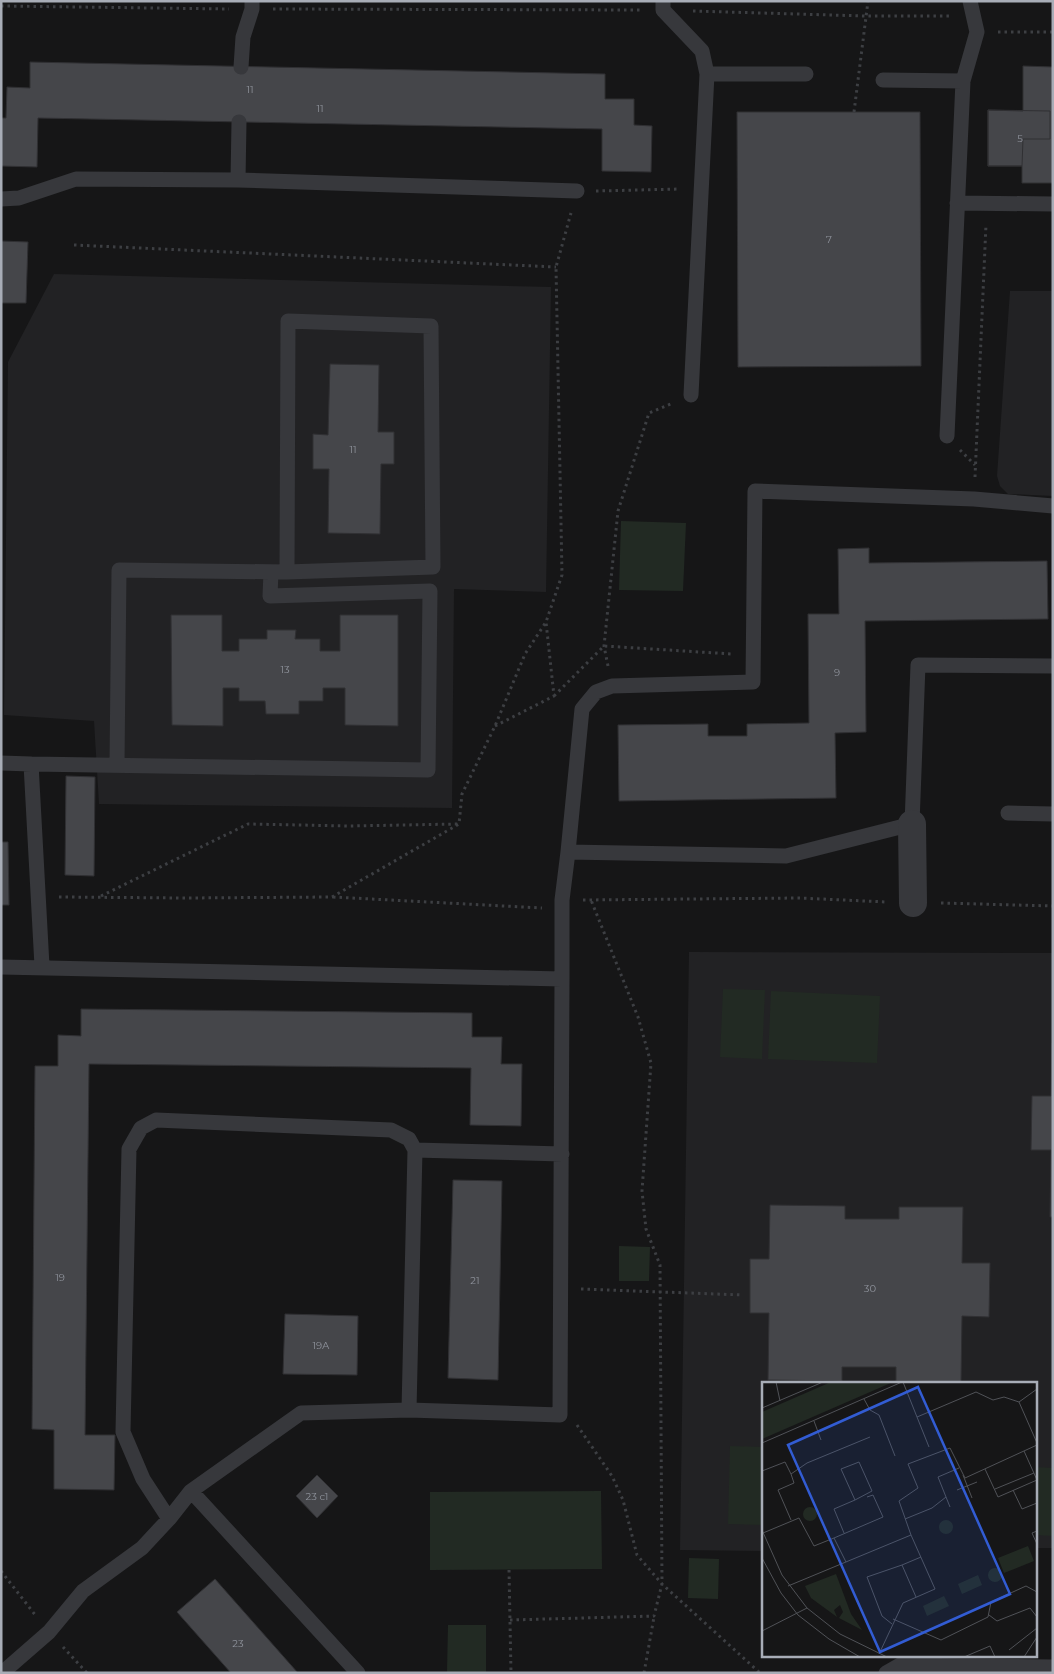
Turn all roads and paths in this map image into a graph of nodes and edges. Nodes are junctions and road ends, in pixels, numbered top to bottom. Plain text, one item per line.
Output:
1 (868, 1) edge
2 (970, 1) edge
3 (252, 5) edge
4 (1, 6) edge
5 (663, 6) edge
6 (866, 16) junction
7 (977, 32) junction
8 (1053, 32) edge
9 (241, 66) dead end
10 (707, 74) junction
11 (806, 74) dead end
12 (883, 80) dead end
13 (963, 81) junction
14 (854, 112) dead end
15 (239, 122) dead end
16 (238, 180) junction
17 (701, 189) junction
18 (577, 191) joint
19 (1, 199) edge
20 (957, 203) junction
21 (986, 203) junction
22 (1053, 204) edge
23 (74, 246) dead end
24 (556, 267) dead end
25 (691, 395) joint
26 (947, 436) dead end
27 (976, 466) dead end
28 (1053, 506) edge
29 (271, 572) junction
30 (287, 572) junction
31 (546, 622) dead end
32 (604, 646) junction
33 (753, 654) junction
34 (1053, 666) edge
35 (612, 686) junction
36 (554, 696) junction
37 (494, 726) dead end
38 (1, 763) edge
39 (31, 764) junction
40 (117, 765) junction
41 (1008, 813) dead end
42 (1053, 814) edge
43 (459, 824) dead end
44 (912, 824) junction
45 (568, 852) junction
46 (101, 896) dead end
47 (332, 897) dead end
48 (591, 900) junction
49 (912, 902) junction
50 (562, 905) junction
51 (1053, 906) edge
52 (42, 966) junction
53 (1, 967) edge
54 (562, 979) junction
55 (415, 1150) junction
56 (562, 1154) junction
57 (561, 1288) junction
58 (660, 1292) junction
59 (743, 1294) dead end
60 (560, 1400) junction
61 (409, 1410) junction
62 (191, 1490) junction
63 (169, 1519) junction
64 (509, 1570) dead end
65 (662, 1584) junction
66 (654, 1616) junction
67 (510, 1620) junction
68 (918, 1660) edge
69 (1053, 1667) edge
70 (2, 1673) edge
71 (358, 1673) edge
72 (511, 1673) edge
73 (644, 1673) edge
74 (760, 1673) edge
75 (886, 1673) edge

1 - 6 path
2 - 7 lane
3 - 4 path
3 - 5 path
3 - 9 lane
5 - 6 path
5 - 10 lane
6 - 7 path
6 - 14 path
7 - 8 path
7 - 13 lane
10 - 11 lane
10 - 17 lane
12 - 13 lane
13 - 20 lane
15 - 16 lane
16 - 18 lane
16 - 19 lane
17 - 18 path
17 - 25 lane
20 - 21 lane
20 - 26 lane
21 - 22 lane
21 - 27 path
23 - 24 path
25 - 32 path
28 - 33 lane
29 - 30 lane
29 - 40 lane
29 - 40 lane
30 - 30 lane
31 - 36 path
32 - 33 path
32 - 35 path
32 - 36 path
33 - 35 lane
34 - 44 lane
35 - 45 lane
36 - 37 path
38 - 39 lane
39 - 40 lane
39 - 52 lane
41 - 42 lane
43 - 46 path
44 - 45 lane
44 - 49 street
45 - 50 lane
47 - 50 path
48 - 49 path
48 - 50 path
48 - 58 path
49 - 51 path
50 - 54 lane
52 - 53 lane
52 - 54 lane
54 - 56 lane
55 - 56 lane
55 - 61 lane
55 - 63 lane
56 - 57 lane
57 - 58 path
57 - 60 lane
58 - 59 path
58 - 65 path
60 - 61 lane
60 - 65 path
61 - 62 lane
62 - 63 lane
62 - 71 lane
63 - 70 lane
64 - 67 path
65 - 66 path
65 - 74 path
66 - 67 path
66 - 73 path
67 - 72 path
68 - 69 lane
68 - 75 lane

